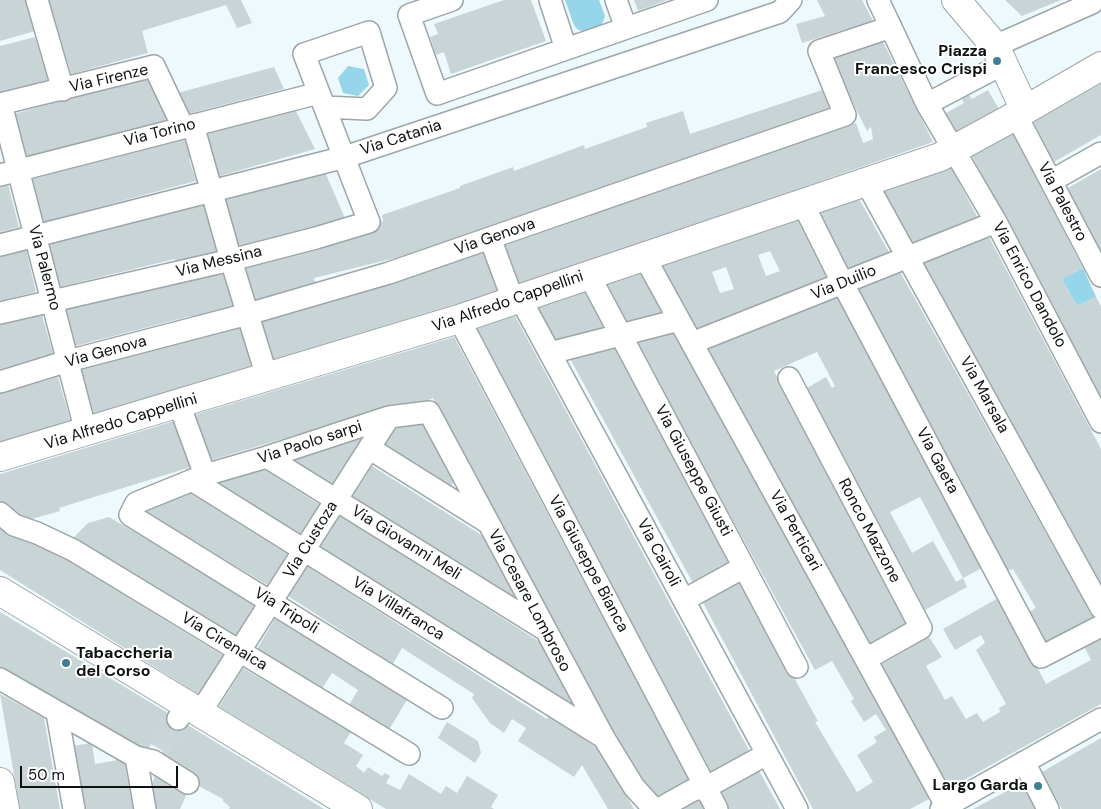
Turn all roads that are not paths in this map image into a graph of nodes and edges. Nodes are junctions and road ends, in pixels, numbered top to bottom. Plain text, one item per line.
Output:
1 (37, 0) edge
2 (452, 0) edge
3 (550, 0) edge
4 (616, 0) edge
5 (707, 0) edge
6 (878, 0) edge
7 (956, 0) edge
8 (1094, 0) edge
9 (787, 1) edge
10 (891, 27) junction
11 (626, 28) junction
12 (566, 49) junction
13 (999, 56) junction
14 (1101, 66) edge
15 (63, 90) junction
16 (1, 104) edge
17 (927, 104) junction
18 (1018, 119) junction
19 (188, 126) junction
20 (954, 150) junction
21 (1101, 153) edge
22 (344, 157) junction
23 (9, 172) edge
24 (1051, 181) junction
25 (866, 182) junction
26 (211, 191) junction
27 (803, 204) junction
28 (996, 222) junction
29 (36, 236) junction
30 (490, 238) junction
31 (0, 245) edge
32 (644, 256) junction
33 (908, 258) junction
34 (231, 260) junction
35 (589, 274) junction
36 (1101, 276) edge
37 (843, 284) junction
38 (517, 299) junction
39 (52, 301) junction
40 (0, 313) edge
41 (248, 314) junction
42 (459, 319) junction
43 (679, 320) junction
44 (621, 335) junction
45 (692, 343) junction
46 (550, 353) junction
47 (68, 362) junction
48 (267, 377) junction
49 (788, 378) dead end
50 (0, 382) edge
51 (179, 404) junction
52 (429, 412) joint
53 (389, 417) junction
54 (1101, 422) edge
55 (86, 432) junction
56 (369, 448) junction
57 (0, 457) edge
58 (267, 457) junction
59 (199, 477) junction
60 (336, 500) junction
61 (0, 514) edge
62 (130, 515) joint
63 (487, 522) junction
64 (304, 550) junction
65 (744, 567) junction
66 (0, 590) edge
67 (684, 600) junction
68 (271, 602) junction
69 (1101, 608) edge
70 (1101, 626) edge
71 (544, 629) junction
72 (239, 652) junction
73 (866, 659) junction
74 (797, 667) dead end
75 (0, 679) edge
76 (442, 708) dead end
77 (188, 712) junction
78 (58, 713) junction
79 (1101, 720) edge
80 (604, 738) junction
81 (409, 754) dead end
82 (767, 754) junction
83 (150, 756) junction
84 (1024, 762) junction
85 (0, 782) edge
86 (188, 783) dead end
87 (705, 788) junction
88 (348, 806) edge
89 (945, 808) edge
90 (5, 809) edge
91 (74, 809) edge
92 (145, 809) edge
93 (654, 809) edge
94 (659, 809) edge
95 (717, 809) edge
96 (797, 809) edge
97 (1048, 809) edge

1 - 15 street
2 - 12 street
3 - 12 street
4 - 11 street
5 - 11 street
6 - 10 street, Via Enrico Dandolo
7 - 13 street
8 - 13 street
9 - 22 street, Via Catania
10 - 17 street, Via Enrico Dandolo
10 - 30 street, Via Genova
11 - 12 street
13 - 17 street
13 - 18 street
14 - 18 street, Via Alfredo Cappellini
15 - 16 street, Via Firenze
15 - 19 street, Via Firenze
16 - 23 street, Via Palermo
17 - 20 street, Via Enrico Dandolo
18 - 20 street, Via Alfredo Cappellini
18 - 24 street, Via Palestro
19 - 22 street, Via Torino
19 - 23 street, Via Torino
19 - 26 street, Via Firenze
20 - 25 street, Via Alfredo Cappellini
20 - 28 street, Via Enrico Dandolo
21 - 24 street
22 - 26 street, Via Catania
22 - 34 street, Via Messina
23 - 29 street, Via Palermo
24 - 36 street, Via Palestro
25 - 27 street, Via Alfredo Cappellini
25 - 33 street, Via Marsala
26 - 29 street, Via Catania
26 - 34 street, Via Firenze
27 - 32 street, Via Alfredo Cappellini
27 - 37 street, Via Gaeta
28 - 33 street, Via Duilio
28 - 54 street, Via Enrico Dandolo
29 - 31 street, Via Catania
29 - 39 street, Via Palermo
30 - 38 street, Via Cairoli
30 - 41 street, Via Genova
32 - 35 street, Via Alfredo Cappellini
32 - 43 street, Via Perticari
33 - 37 street, Via Duilio
33 - 69 street, Via Marsala
34 - 39 street, Via Messina
34 - 41 street, Via Firenze
35 - 38 street, Via Alfredo Cappellini
35 - 44 street, Via Giuseppe Giusti
37 - 45 street, Via Duilio
37 - 70 street, Via Gaeta
38 - 42 street, Via Alfredo Cappellini
38 - 46 street, Via Cairoli
39 - 40 street, Via Messina
39 - 47 street, Via Palermo
41 - 47 street, Via Genova
41 - 48 street, Via Firenze
42 - 48 street, Via Alfredo Cappellini
42 - 87 street, Via Giuseppe Bianca
43 - 44 street
43 - 45 street, Via Perticari
44 - 46 street
44 - 65 street, Via Giuseppe Giusti
45 - 73 street, Via Perticari
46 - 67 street, Via Cairoli
47 - 50 street, Via Genova
47 - 55 street, Via Palermo
48 - 51 street, Via Alfredo Cappellini
49 - 73 street, Ronco Mazzone
51 - 55 street, Via Alfredo Cappellini
51 - 59 street
52 - 53 street, Via Paolo sarpi
52 - 63 street, Via Cesare Lombroso
53 - 56 street, Via Custoza
53 - 58 street, Via Paolo sarpi
55 - 57 street, Via Alfredo Cappellini
56 - 60 street, Via Custoza
56 - 63 street
58 - 59 street, Via Paolo sarpi
58 - 60 street, Via Giovanni Meli
59 - 62 street, Via Paolo sarpi
59 - 64 street, Via Villafranca
60 - 64 street, Via Custoza
60 - 71 street, Via Giovanni Meli
61 - 72 street, Via Cirenaica
62 - 68 street, Via Tripoli
63 - 71 street, Via Cesare Lombroso
64 - 68 street, Via Custoza
64 - 80 street, Via Villafranca
65 - 67 street
65 - 74 street, Via Giuseppe Giusti
66 - 77 street
67 - 82 street, Via Cairoli
68 - 72 street, Via Custoza
68 - 76 street, Via Tripoli
71 - 80 street, Via Cesare Lombroso
72 - 77 street, Via Custoza
72 - 81 street, Via Cirenaica
73 - 89 street, Via Perticari
75 - 78 street
77 - 88 street
78 - 83 street
78 - 91 street
79 - 84 street
80 - 93 street, Via Cesare Lombroso
82 - 87 street
82 - 96 street, Via Cairoli
83 - 86 street
83 - 92 street
84 - 89 street
84 - 97 street
85 - 90 street
87 - 94 street
87 - 95 street, Via Giuseppe Bianca

